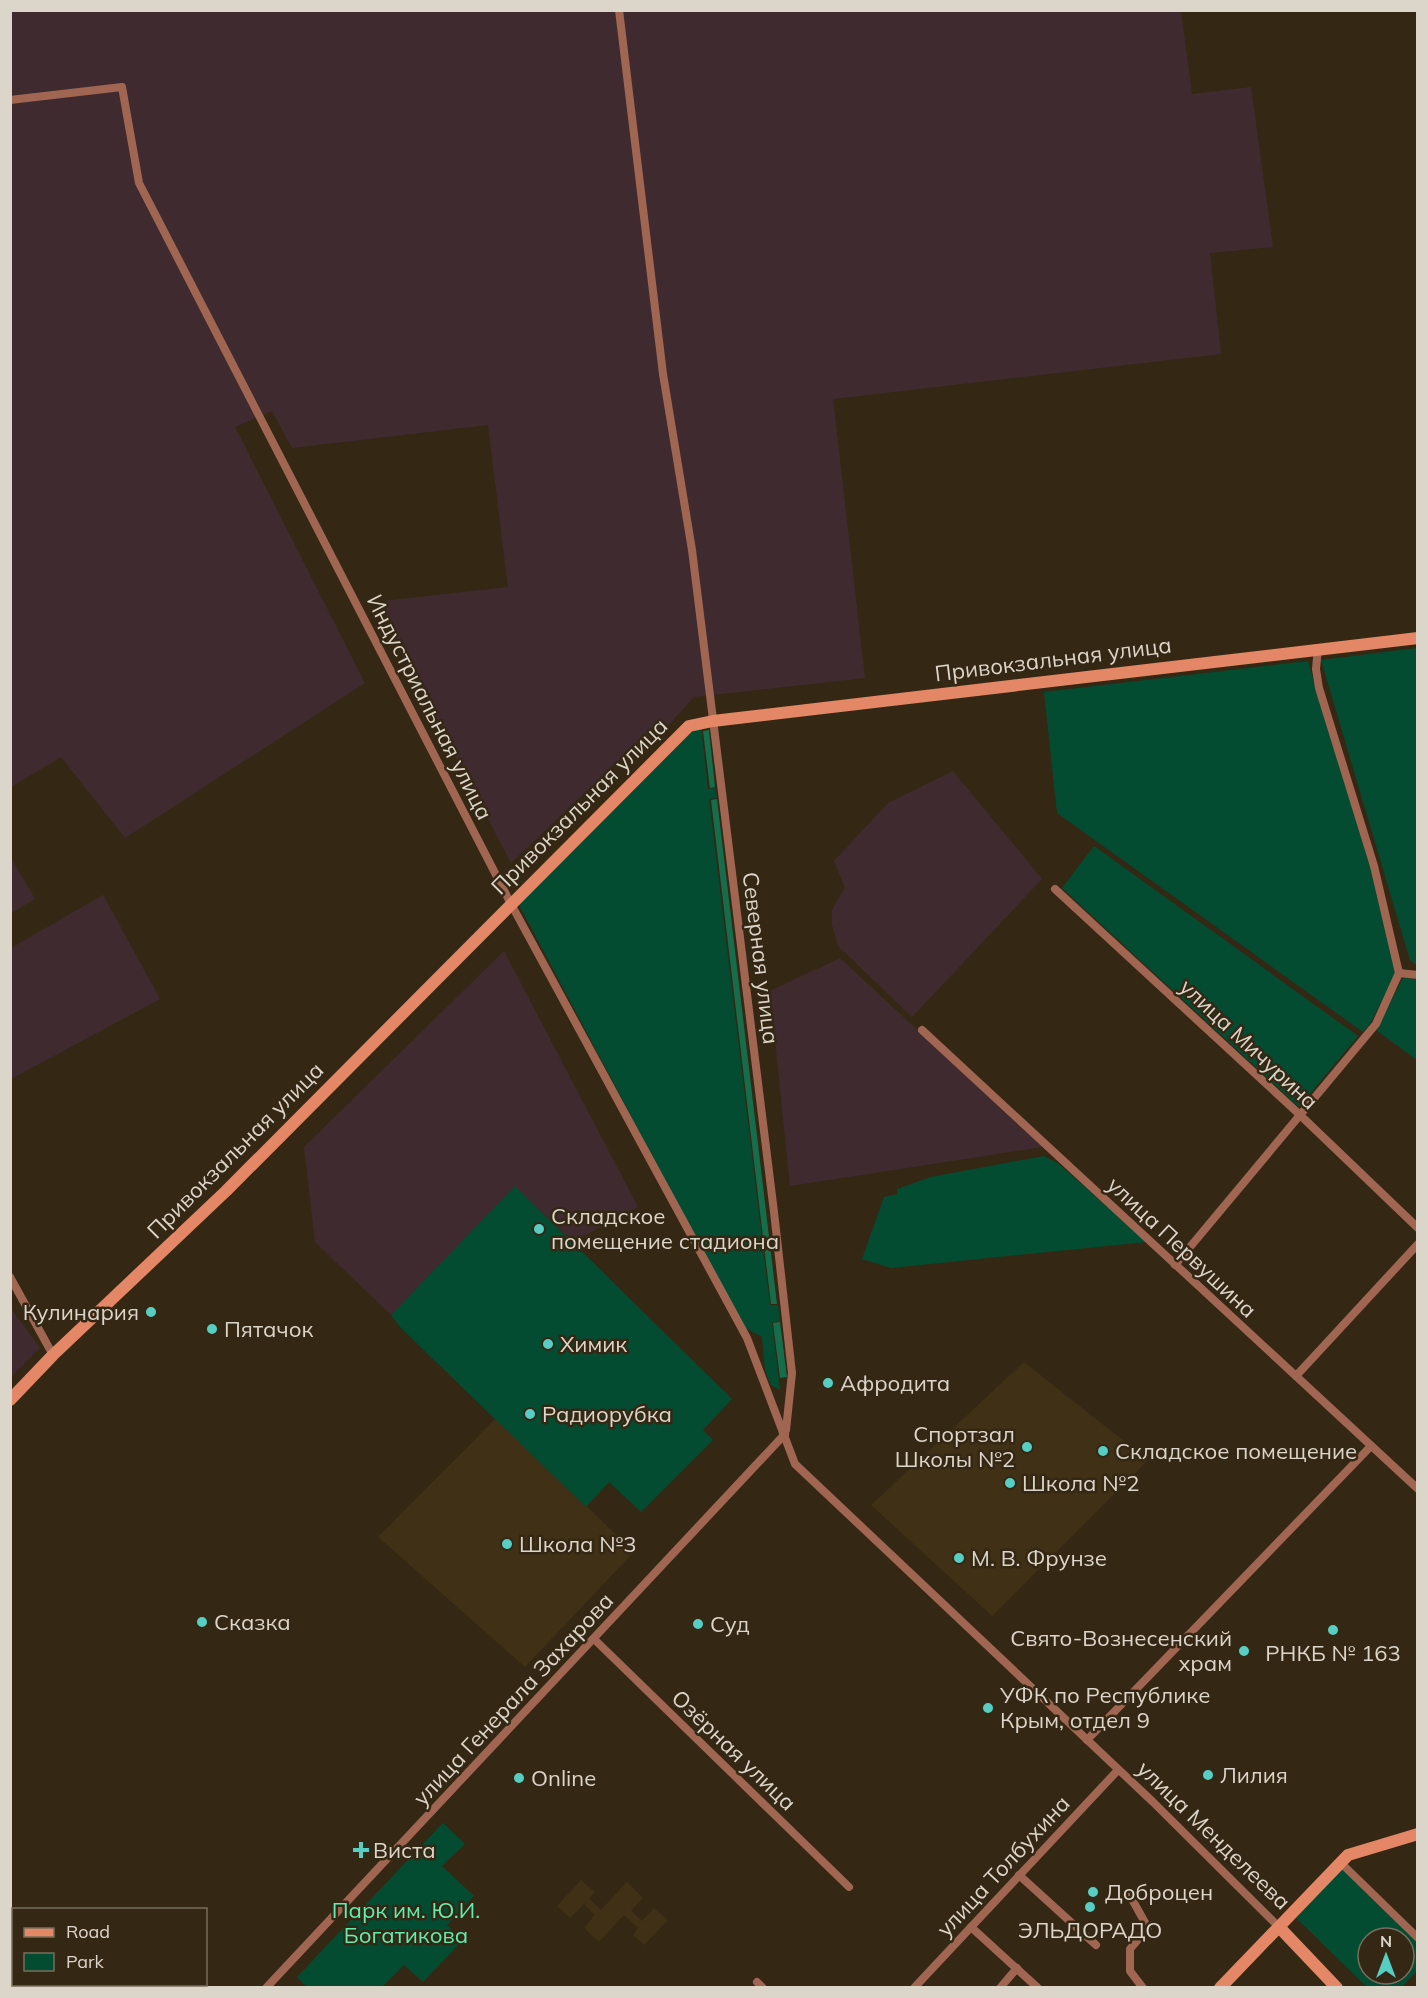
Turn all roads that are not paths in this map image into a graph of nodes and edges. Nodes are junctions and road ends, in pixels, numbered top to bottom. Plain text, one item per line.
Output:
1 (619, 10) edge
2 (10, 100) edge
3 (1418, 638) edge
4 (1318, 648) junction
5 (713, 721) junction
6 (1055, 889) dead end
7 (511, 904) junction
8 (1399, 973) junction
9 (1418, 975) edge
10 (922, 1030) dead end
11 (1299, 1114) junction
12 (1418, 1228) edge
13 (1418, 1244) edge
14 (1175, 1265) junction
15 (10, 1277) edge
16 (53, 1355) junction
17 (1296, 1376) junction
18 (10, 1400) edge
19 (785, 1434) junction
20 (1371, 1446) junction
21 (1418, 1489) edge
22 (594, 1639) junction
23 (1087, 1740) junction
24 (1118, 1770) junction
25 (1418, 1834) edge
26 (1341, 1863) junction
27 (1019, 1875) junction
28 (849, 1887) dead end
29 (1128, 1892) dead end
30 (971, 1927) junction
31 (1279, 1927) junction
32 (1418, 1938) edge
33 (1096, 1945) dead end
34 (1017, 1968) junction
35 (266, 1988) edge
36 (914, 1988) edge
37 (1000, 1988) edge
38 (1038, 1988) edge
39 (1143, 1988) edge
40 (1220, 1988) edge
41 (1337, 1988) edge

1 - 5 street, Северная улица
2 - 7 street, Индустриальная улица
3 - 4 main road, Привокзальная улица
4 - 5 main road, Привокзальная улица
4 - 8 street
5 - 7 main road, Привокзальная улица
5 - 19 street, Северная улица
6 - 11 street, улица Мичурина
7 - 16 main road, Привокзальная улица
7 - 19 street, Индустриальная улица
8 - 9 street
8 - 11 street
10 - 14 street, улица Первушина
11 - 12 street, улица Мичурина
11 - 14 street
13 - 17 street
14 - 17 street, улица Первушина
15 - 16 street
16 - 18 main road, Привокзальная улица
17 - 20 street, улица Первушина
19 - 22 street, улица Генерала Захарова
19 - 23 street, улица Менделеева
20 - 21 street, улица Первушина
20 - 23 street
22 - 28 street, Озёрная улица
22 - 35 street, улица Генерала Захарова
23 - 24 street, улица Менделеева
24 - 27 street, улица Толбухина
24 - 31 street, улица Менделеева
25 - 26 main road
26 - 31 main road
26 - 32 street
27 - 30 street, улица Толбухина
27 - 33 street
29 - 39 street
30 - 34 street
30 - 36 street, улица Толбухина
31 - 40 main road
31 - 41 main road, улица Менделеева
34 - 37 street
34 - 38 street

